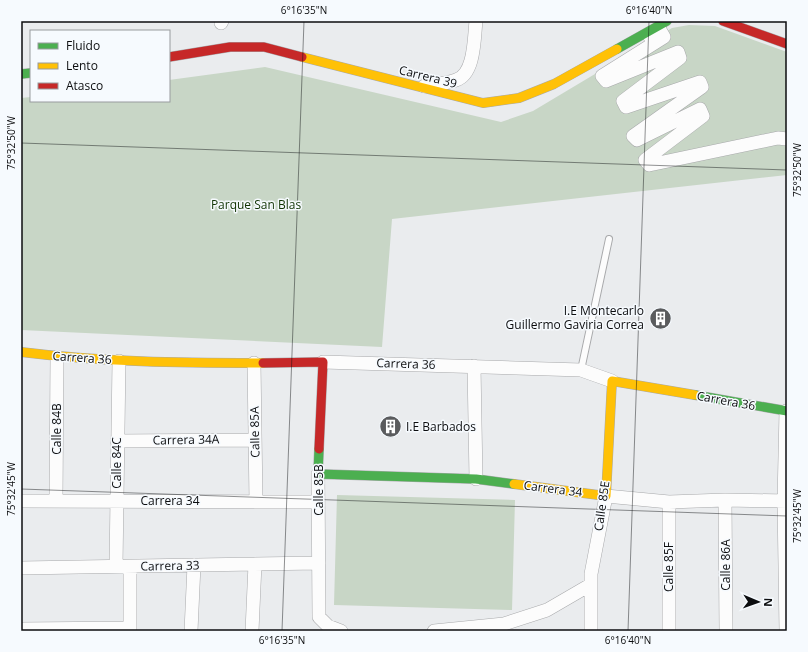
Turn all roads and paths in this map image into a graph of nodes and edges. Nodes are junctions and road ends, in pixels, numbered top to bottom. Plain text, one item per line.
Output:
1 (476, 21) edge
2 (667, 21) edge
3 (723, 21) edge
4 (787, 44) edge
5 (170, 57) edge
6 (592, 64) junction
7 (417, 87) junction
8 (787, 139) edge
9 (609, 238) dead end
10 (21, 352) edge
11 (57, 357) junction
12 (119, 361) junction
13 (323, 362) junction
14 (254, 363) junction
15 (474, 366) junction
16 (581, 370) junction
17 (612, 381) junction
18 (786, 411) edge
19 (255, 440) junction
20 (117, 441) junction
21 (318, 474) junction
22 (476, 479) junction
23 (606, 496) junction
24 (725, 500) junction
25 (21, 501) edge
26 (56, 501) junction
27 (117, 501) junction
28 (785, 501) edge
29 (256, 502) junction
30 (318, 502) junction
31 (669, 502) junction
32 (319, 562) junction
33 (255, 564) junction
34 (194, 565) junction
35 (116, 566) junction
36 (130, 567) junction
37 (21, 568) edge
38 (590, 585) junction
39 (21, 629) edge
40 (130, 629) edge
41 (191, 631) edge
42 (252, 631) edge
43 (341, 631) edge
44 (434, 631) edge
45 (591, 631) edge
46 (669, 631) edge
47 (726, 631) edge
48 (786, 631) edge

1 - 7 street
2 - 6 street, Carrera 39
3 - 4 street
5 - 7 street, Carrera 39
6 - 7 street, Carrera 39
6 - 8 street
9 - 16 lane
10 - 11 street, Carrera 36
11 - 12 street, Carrera 36
11 - 26 street, Calle 84B
12 - 14 street, Carrera 36
12 - 20 street, Calle 84C
13 - 14 street, Carrera 36
13 - 15 street, Carrera 36
13 - 21 street, Calle 85B
14 - 19 street, Calle 85A
15 - 16 street, Carrera 36
15 - 22 street
16 - 17 street, Carrera 36
17 - 18 street, Carrera 36
17 - 23 street, Calle 85E
18 - 28 street
19 - 20 street, Carrera 34A
19 - 29 street, Calle 85A
20 - 27 street, Calle 84C
21 - 22 street, Carrera 34
21 - 30 street, Calle 85B
22 - 23 street, Carrera 34
23 - 31 street, Carrera 34
23 - 38 street, Calle 85E
24 - 28 street, Carrera 34
24 - 31 street, Carrera 34
24 - 47 street, Calle 86A
25 - 26 street, Carrera 34
26 - 27 street, Carrera 34
27 - 29 street, Carrera 34
27 - 35 street, Calle 84C
28 - 48 street
29 - 30 street, Carrera 34
30 - 32 street, Calle 85B
31 - 46 street, Calle 85F
32 - 33 street, Carrera 33
32 - 43 street, Calle 85B
33 - 34 street, Carrera 33
33 - 42 street
34 - 36 street, Carrera 33
34 - 41 street
35 - 36 street, Carrera 33
35 - 37 street, Carrera 33
36 - 40 street
38 - 44 street
38 - 45 street, Calle 85E
39 - 40 street

